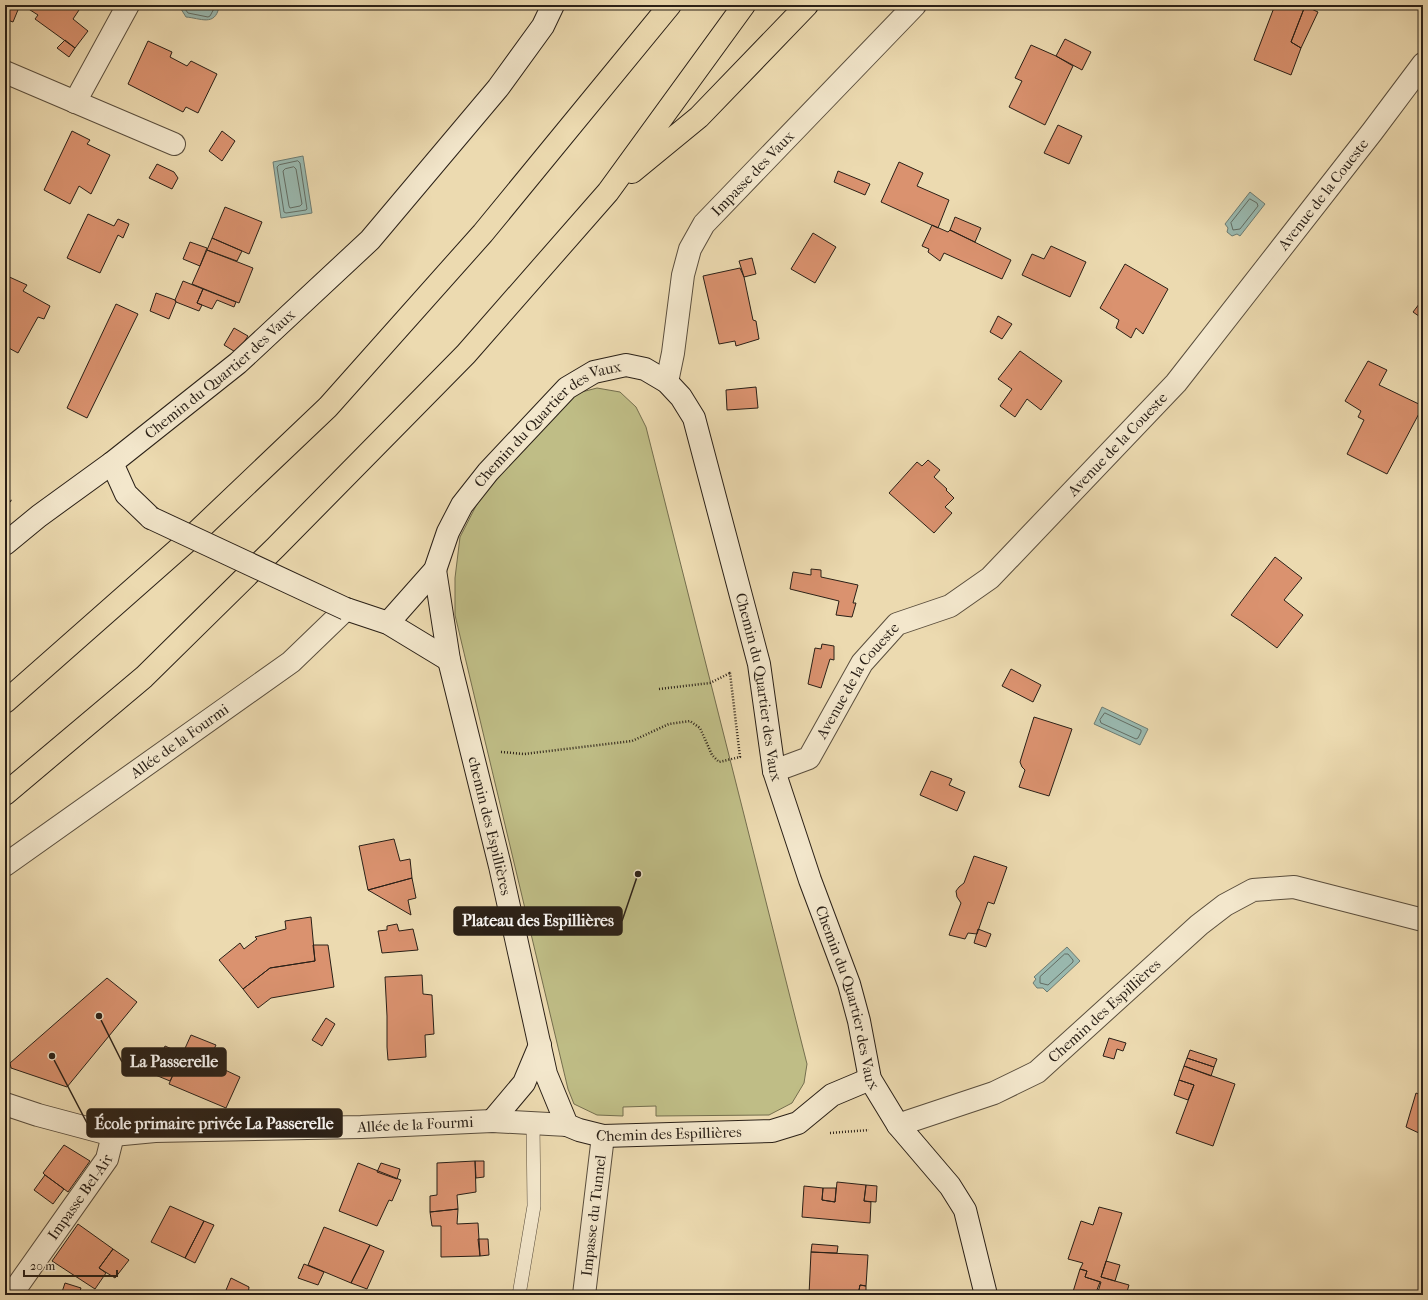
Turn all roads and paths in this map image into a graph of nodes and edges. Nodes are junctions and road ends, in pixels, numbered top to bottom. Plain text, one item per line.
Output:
1 (128, 5) edge
2 (553, 5) edge
3 (670, 5) edge
4 (744, 5) edge
5 (807, 5) edge
6 (915, 5) edge
7 (1423, 64) edge
8 (5, 72) edge
9 (75, 102) junction
10 (174, 144) dead end
11 (608, 192) junction
12 (667, 382) junction
13 (112, 463) junction
14 (5, 544) edge
15 (435, 570) junction
16 (346, 609) junction
17 (388, 623) junction
18 (449, 660) junction
19 (759, 664) junction
20 (730, 673) junction
21 (659, 689) dead end
22 (5, 702) edge
23 (472, 750) junction
24 (774, 771) junction
25 (5, 794) edge
26 (5, 865) edge
27 (1423, 920) edge
28 (540, 1045) junction
29 (870, 1079) junction
30 (5, 1104) edge
31 (492, 1121) junction
32 (533, 1123) junction
33 (567, 1125) junction
34 (898, 1125) junction
35 (827, 1134) dead end
36 (114, 1135) junction
37 (602, 1136) junction
38 (11, 1295) edge
39 (519, 1295) edge
40 (584, 1295) edge
41 (986, 1295) edge

1 - 9 street
2 - 13 street, Chemin du Quartier des Vaux
3 - 22 highway
4 - 11 highway
5 - 11 highway
6 - 12 street, Impasse des Vaux
7 - 24 street, Avenue de la Coueste
8 - 9 street
9 - 10 street
11 - 25 highway
12 - 15 street, Chemin du Quartier des Vaux
12 - 19 street, Chemin du Quartier des Vaux
13 - 14 street
13 - 16 street, bridge
15 - 17 street
15 - 18 street, chemin des Espillières
16 - 17 street
16 - 26 street, Allée de la Fourmi
17 - 18 street
18 - 23 street, chemin des Espillières
19 - 20 path
19 - 24 street, Chemin du Quartier des Vaux
20 - 21 path
20 - 23 path
23 - 28 street, chemin des Espillières
24 - 29 street, Chemin du Quartier des Vaux
27 - 34 street, Chemin des Espillières
28 - 31 street
28 - 33 street, chemin des Espillières
29 - 34 street, Chemin du Quartier des Vaux
29 - 37 street, Chemin des Espillières
30 - 36 street, Allée de la Fourmi
31 - 32 street, Allée de la Fourmi
31 - 36 street, Allée de la Fourmi
32 - 33 street, Allée de la Fourmi
32 - 39 lane
33 - 37 street, Chemin des Espillières
34 - 35 path
34 - 41 street, Chemin du Quartier des Vaux
36 - 38 street, Impasse Bel-Air
37 - 40 street, Impasse du Tunnel

